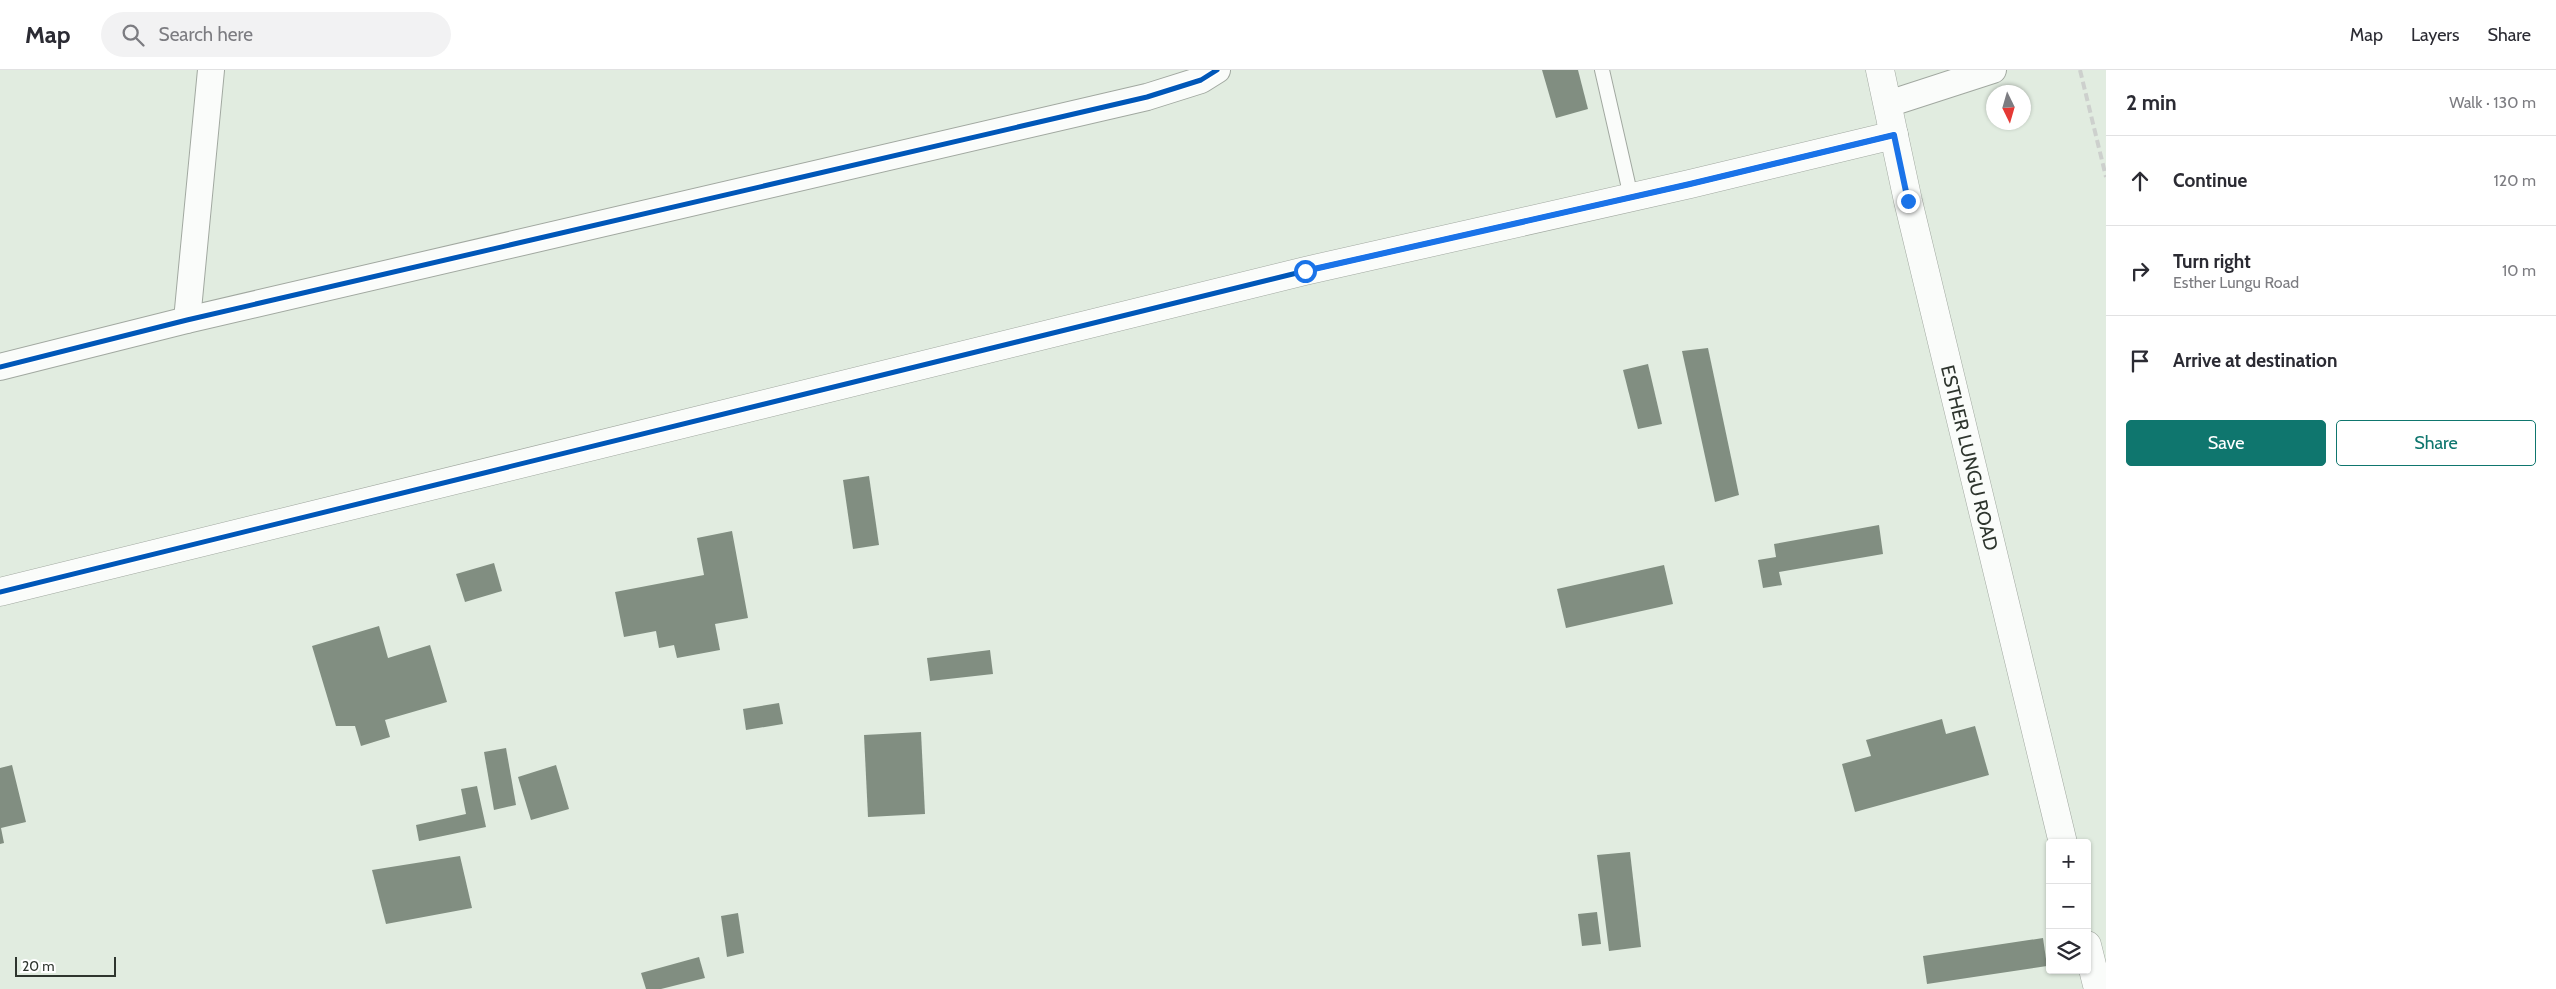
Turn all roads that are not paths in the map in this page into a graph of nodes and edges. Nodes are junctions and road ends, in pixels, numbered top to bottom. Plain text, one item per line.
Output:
1 (211, 70) edge
2 (1217, 70) edge
3 (1602, 70) edge
4 (1880, 70) edge
5 (1993, 70) edge
6 (1888, 104) junction
7 (1894, 135) junction
8 (1631, 197) junction
9 (187, 320) junction
10 (0, 367) edge
11 (0, 592) edge
12 (2062, 839) edge
13 (2091, 961) edge
14 (2098, 989) edge

1 - 9 street
2 - 9 street
3 - 8 lane
4 - 6 street, ESTHER LUNGU ROAD
5 - 6 street
6 - 7 street, ESTHER LUNGU ROAD
7 - 8 street
7 - 12 street, ESTHER LUNGU ROAD
8 - 11 street
9 - 10 street
13 - 14 street

